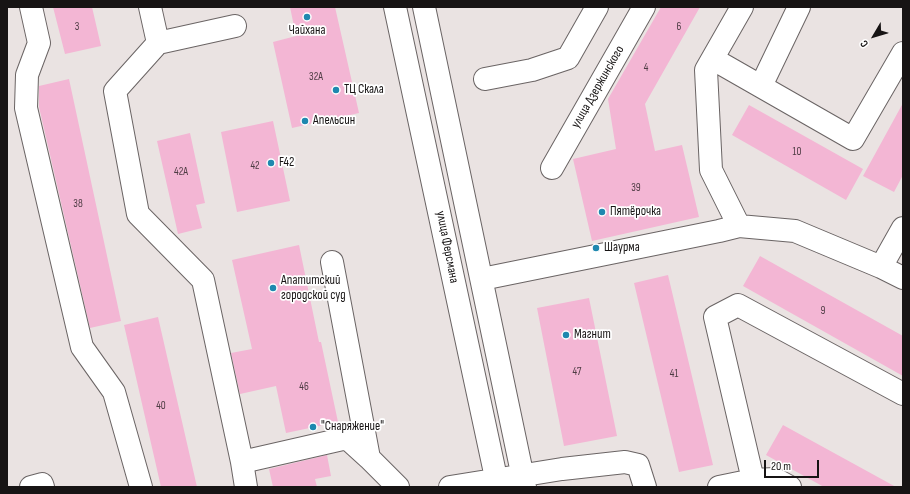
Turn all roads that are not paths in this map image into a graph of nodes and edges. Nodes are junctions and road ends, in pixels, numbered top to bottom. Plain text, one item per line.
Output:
1 (31, 7) edge
2 (150, 7) edge
3 (395, 7) edge
4 (424, 7) edge
5 (597, 7) edge
6 (644, 7) edge
7 (742, 7) edge
8 (799, 7) edge
9 (235, 26) dead end
10 (158, 43) junction
11 (903, 52) edge
12 (713, 59) junction
13 (485, 79) dead end
14 (760, 86) junction
15 (552, 168) dead end
16 (739, 226) junction
17 (903, 228) edge
18 (332, 262) dead end
19 (881, 267) junction
20 (903, 278) edge
21 (482, 279) junction
22 (903, 394) edge
23 (369, 458) junction
24 (242, 462) junction
25 (753, 480) junction
26 (524, 481) edge
27 (497, 483) edge
28 (31, 487) edge
29 (43, 487) edge
30 (141, 487) edge
31 (246, 487) edge
32 (398, 487) edge
33 (450, 487) edge
34 (644, 487) edge
35 (719, 487) edge
36 (790, 487) edge

1 - 30 street
2 - 10 street
3 - 27 street, улица Ферсмана
4 - 21 street, улица Ферсмана
5 - 13 street
6 - 15 street, улица Дзержинского
7 - 12 street
8 - 14 street
9 - 10 street
10 - 24 street
11 - 14 street
12 - 14 street
12 - 16 street
16 - 19 street
16 - 21 street
17 - 19 street
18 - 23 street
19 - 20 street
21 - 26 street, улица Ферсмана
22 - 25 street
23 - 24 street
23 - 32 street
24 - 31 street
25 - 35 street
25 - 36 street
26 - 27 street
26 - 34 street
27 - 33 street
28 - 29 street

